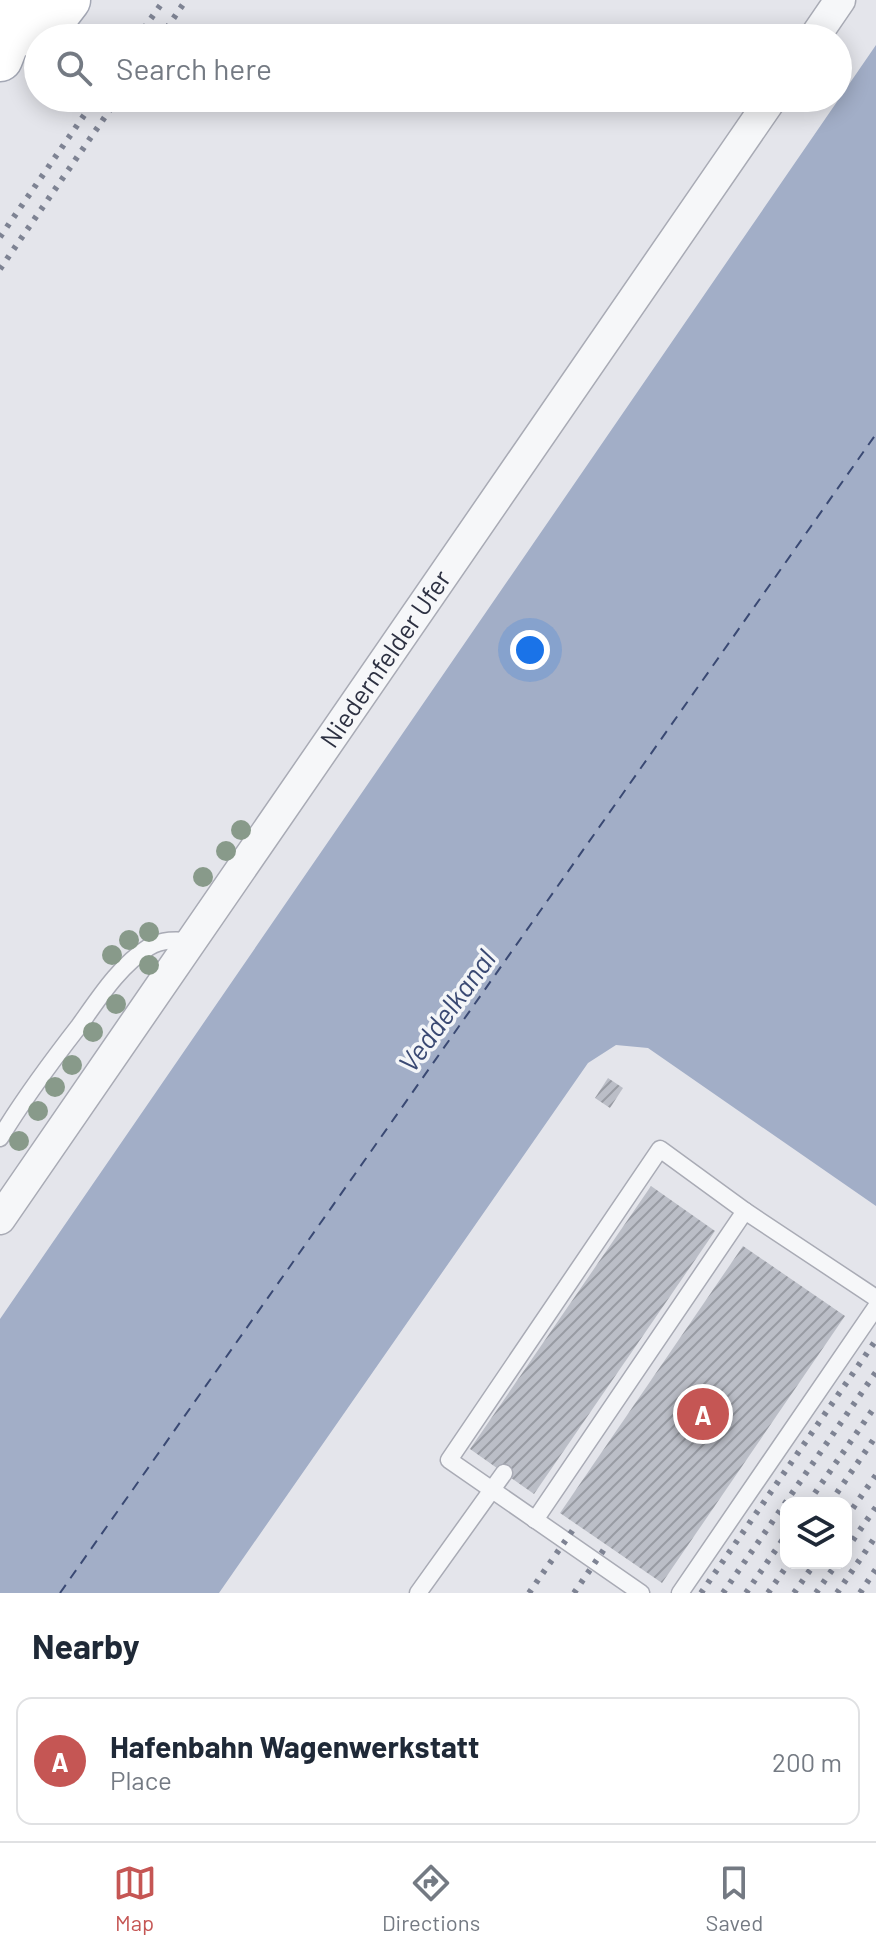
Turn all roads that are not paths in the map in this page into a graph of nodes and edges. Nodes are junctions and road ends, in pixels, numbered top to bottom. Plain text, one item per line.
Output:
1 (23, 0) edge
2 (68, 0) edge
3 (840, 0) edge
4 (50, 24) edge
5 (824, 24) edge
6 (24, 55) edge
7 (0, 59) edge
8 (0, 82) edge
9 (762, 112) edge
10 (191, 941) junction
11 (0, 1138) edge
12 (745, 1211) junction
13 (0, 1219) edge
14 (876, 1298) edge
15 (876, 1307) edge
16 (504, 1473) dead end
17 (490, 1490) junction
18 (535, 1520) junction
19 (418, 1593) edge
20 (641, 1593) edge
21 (680, 1593) edge

1 - 7 main road
2 - 4 main road
3 - 5 street
6 - 8 main road
9 - 10 street, Niedernfelder Ufer
10 - 11 lane
10 - 13 street, Niedernfelder Ufer
12 - 14 lane
12 - 17 lane
12 - 18 lane
15 - 21 lane
16 - 17 lane
17 - 18 lane
17 - 19 lane
18 - 20 lane

